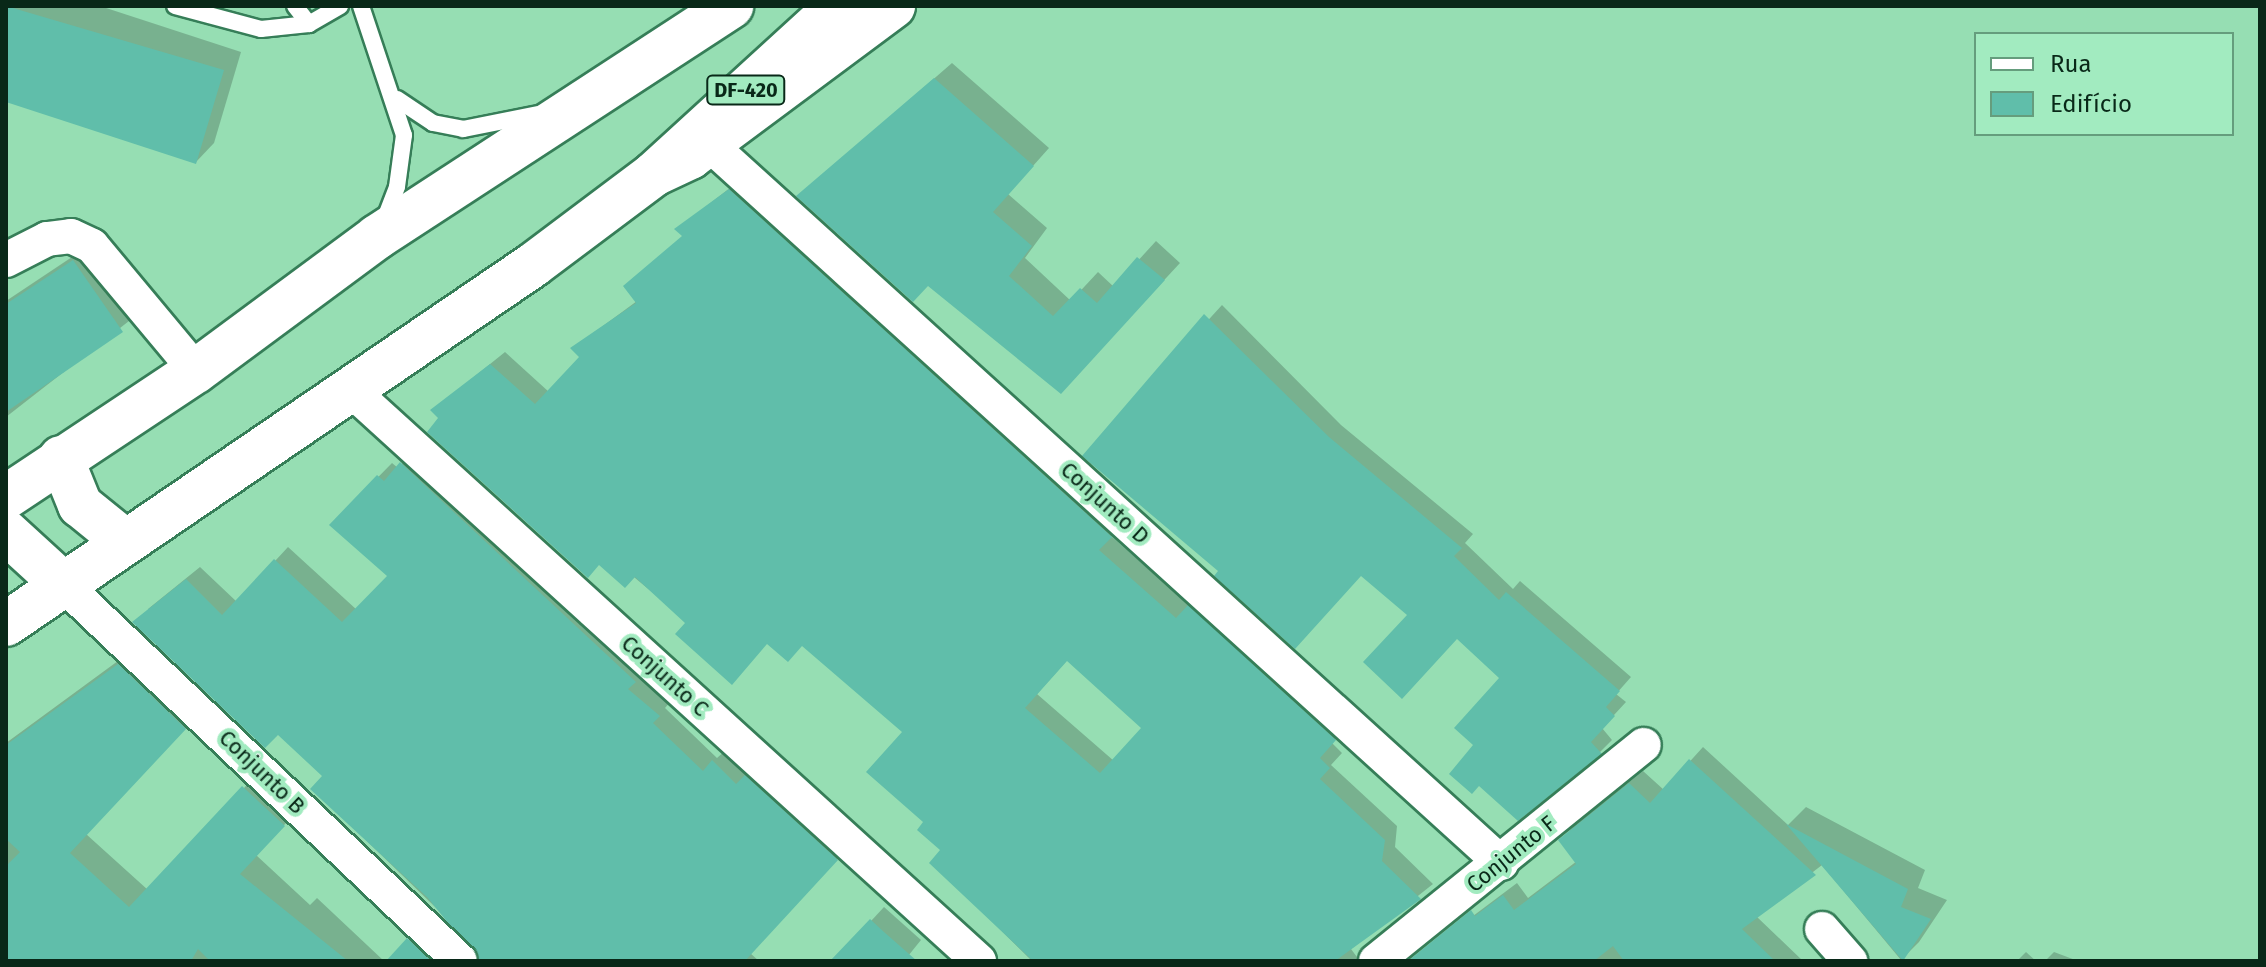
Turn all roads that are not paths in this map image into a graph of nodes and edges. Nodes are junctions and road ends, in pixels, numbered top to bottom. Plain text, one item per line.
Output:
1 (175, 6) edge
2 (295, 6) edge
3 (340, 6) edge
4 (361, 6) edge
5 (731, 6) edge
6 (838, 6) edge
7 (893, 6) edge
8 (309, 24) junction
9 (397, 99) junction
10 (579, 103) junction
11 (709, 144) junction
12 (654, 174) junction
13 (377, 237) junction
14 (6, 260) edge
15 (196, 371) junction
16 (351, 390) junction
17 (61, 458) junction
18 (6, 497) edge
19 (6, 532) edge
20 (123, 540) junction
21 (63, 584) junction
22 (6, 624) edge
23 (1644, 745) dead end
24 (1501, 863) junction
25 (1822, 929) dead end
26 (460, 961) edge
27 (979, 961) edge
28 (1376, 961) edge
29 (1850, 961) edge

1 - 8 lane
2 - 8 lane
3 - 8 lane
4 - 9 lane
5 - 10 main road
6 - 12 main road, DF-420
7 - 11 main road
9 - 10 lane
9 - 13 lane
10 - 13 main road
11 - 12 main road, DF-420
11 - 24 street, Conjunto D
12 - 16 main road, DF-420
13 - 15 main road
14 - 15 street
15 - 17 main road
16 - 20 main road, DF-420
16 - 27 street, Conjunto C
17 - 18 main road
17 - 20 main road
19 - 21 main road
20 - 21 main road, DF-420
21 - 22 main road, DF-420
21 - 26 street, Conjunto B
23 - 24 street, Conjunto F
24 - 28 street, Conjunto F
25 - 29 street

